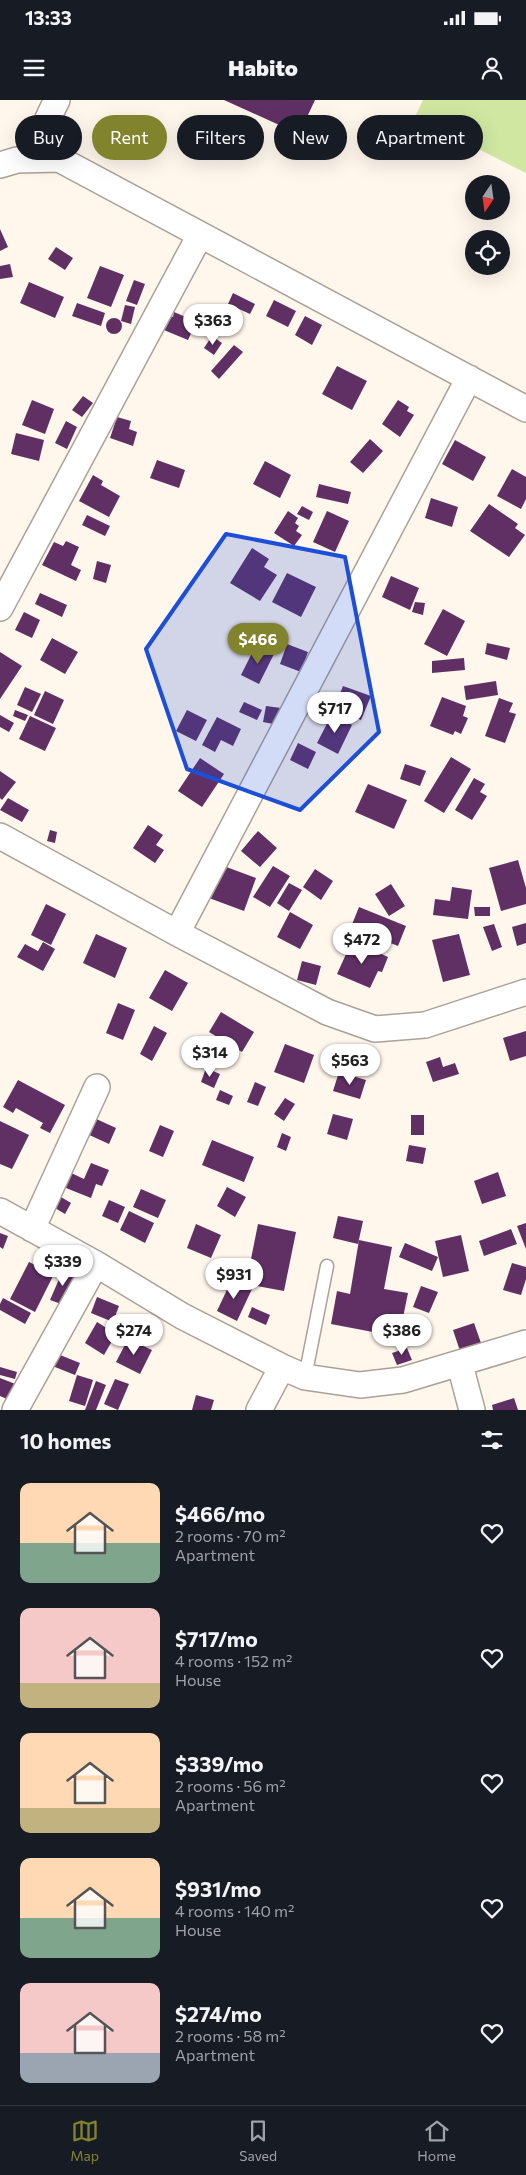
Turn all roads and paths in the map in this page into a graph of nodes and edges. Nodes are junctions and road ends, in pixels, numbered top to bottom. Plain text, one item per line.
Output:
1 (57, 100) edge
2 (49, 115) edge
3 (42, 160) edge
4 (61, 160) edge
5 (9, 162) edge
6 (200, 235) junction
7 (469, 378) junction
8 (526, 409) edge
9 (0, 608) edge
10 (0, 836) edge
11 (177, 934) junction
12 (526, 992) edge
13 (97, 1087) dead end
14 (0, 1211) edge
15 (32, 1229) junction
16 (96, 1264) junction
17 (327, 1266) dead end
18 (526, 1343) edge
19 (460, 1364) junction
20 (282, 1367) junction
21 (304, 1377) junction
22 (15, 1410) edge
23 (259, 1410) edge
24 (472, 1410) edge

1 - 2 street
3 - 5 street
4 - 6 street
6 - 7 street
6 - 9 street
7 - 8 street
7 - 11 street
10 - 11 street
11 - 12 street
13 - 15 street
14 - 15 street
15 - 16 street
16 - 20 street
16 - 22 street
17 - 21 lane
18 - 19 street
19 - 21 street
19 - 24 street
20 - 21 street
20 - 23 street

